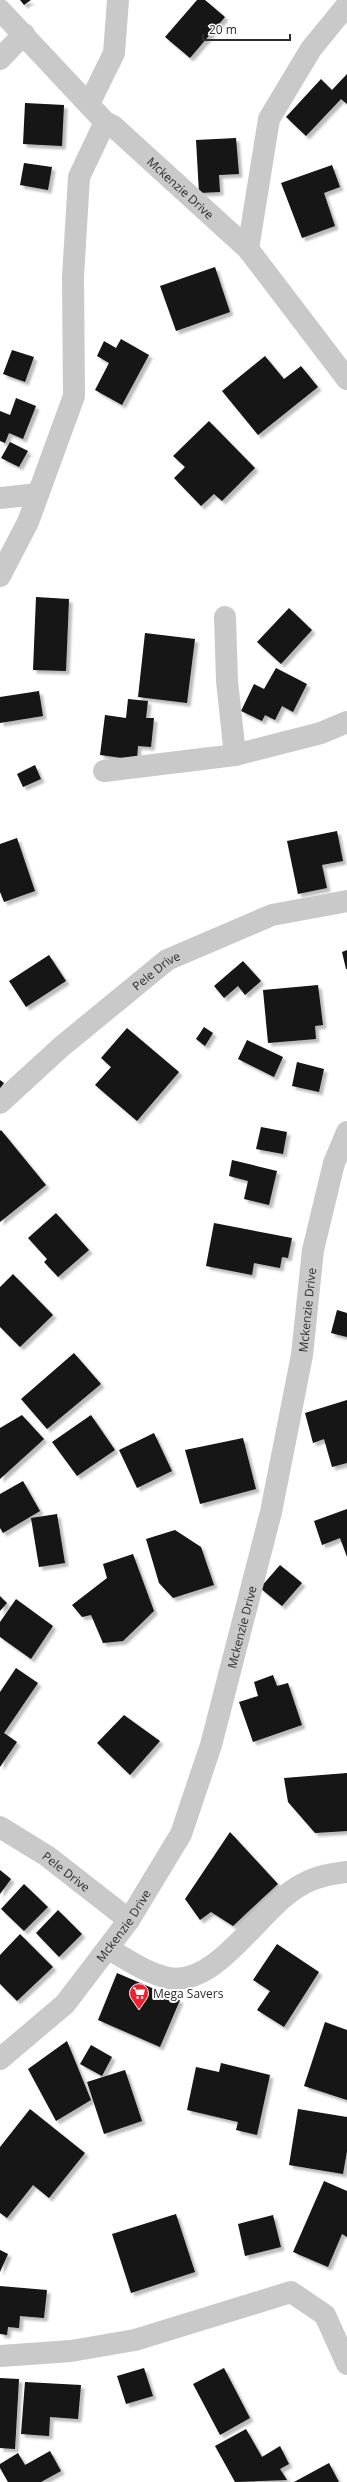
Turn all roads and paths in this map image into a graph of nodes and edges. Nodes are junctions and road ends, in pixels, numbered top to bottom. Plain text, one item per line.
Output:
1 (118, 0) edge
2 (347, 5) edge
3 (0, 10) edge
4 (24, 34) junction
5 (0, 59) edge
6 (90, 104) junction
7 (105, 122) junction
8 (248, 249) junction
9 (344, 370) edge
10 (38, 494) junction
11 (0, 498) edge
12 (0, 576) edge
13 (225, 617) dead end
14 (347, 722) edge
15 (235, 755) junction
16 (104, 771) dead end
17 (347, 901) edge
18 (0, 1103) edge
19 (347, 1132) edge
20 (0, 1827) edge
21 (347, 1872) edge
22 (129, 1920) junction
23 (109, 1949) junction
24 (0, 2059) edge
25 (0, 2356) edge
26 (347, 2364) edge

1 - 6 street
2 - 8 street
3 - 4 street, Mckenzie Drive
4 - 5 street
4 - 6 street, Mckenzie Drive
6 - 7 street, Mckenzie Drive
7 - 8 street, Mckenzie Drive
7 - 10 street
8 - 9 street, Mckenzie Drive
10 - 11 street
10 - 12 street
13 - 15 street
14 - 15 street
15 - 16 street
17 - 18 street, Pele Drive
19 - 22 street, Mckenzie Drive
20 - 22 street, Pele Drive
21 - 23 street
22 - 23 street, Mckenzie Drive
23 - 24 street, Mckenzie Drive
25 - 26 street

